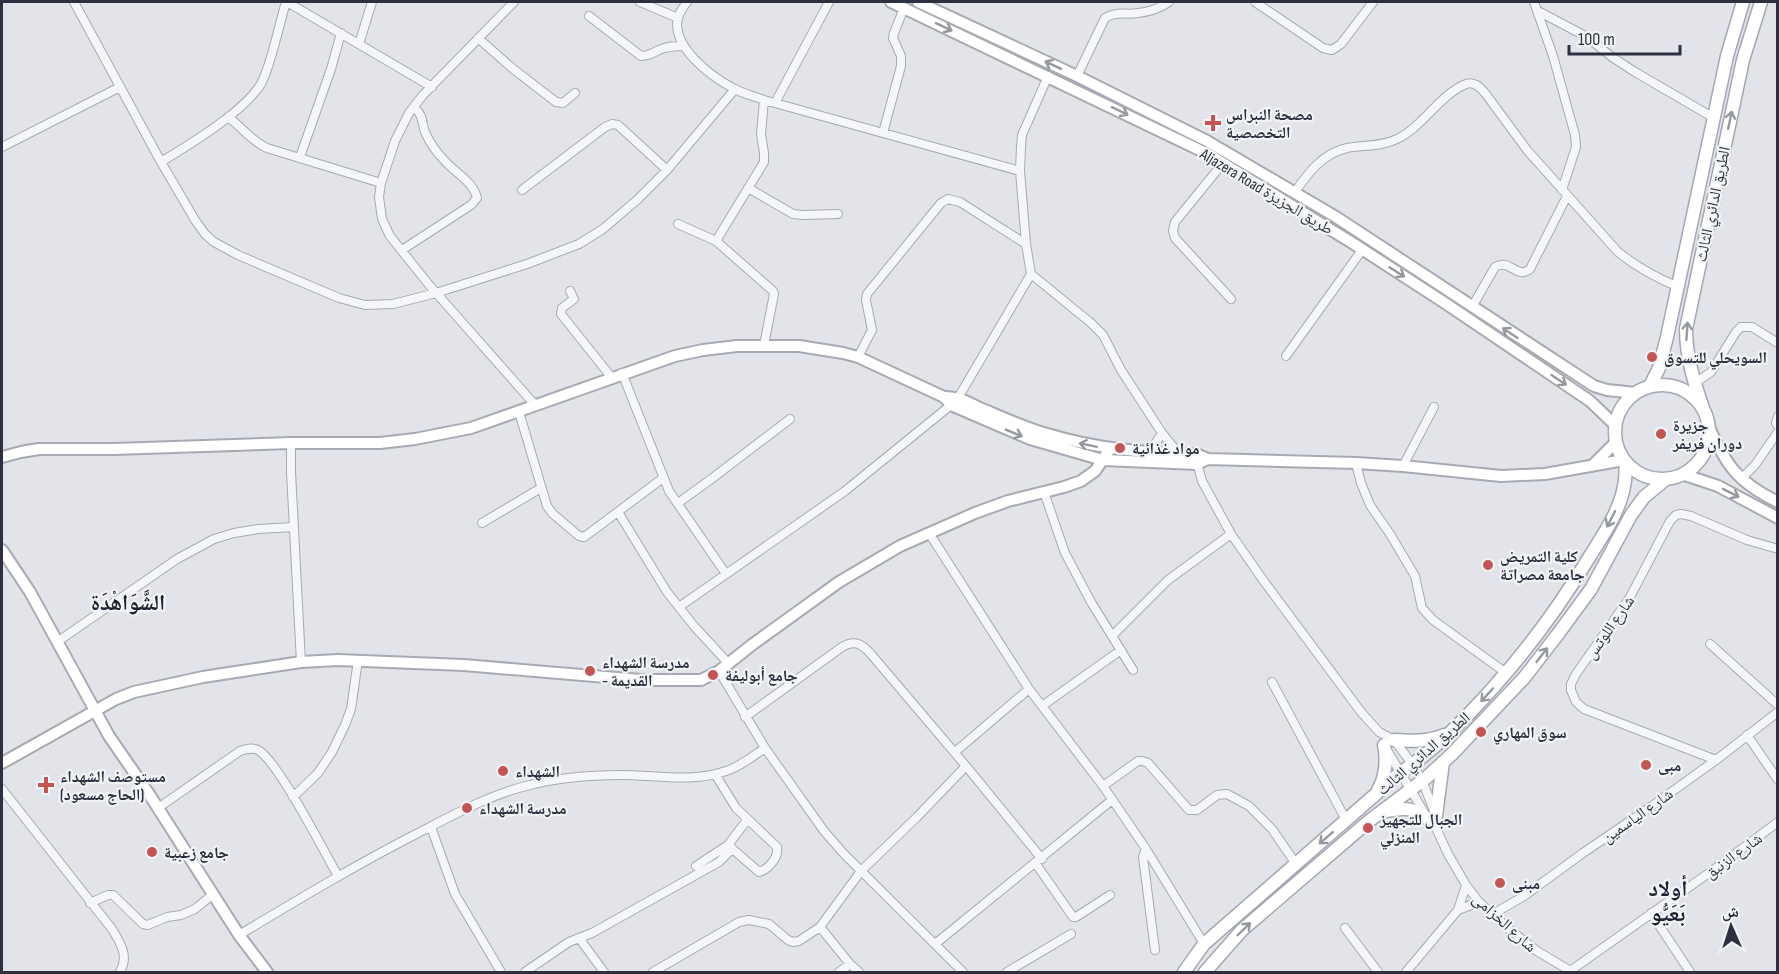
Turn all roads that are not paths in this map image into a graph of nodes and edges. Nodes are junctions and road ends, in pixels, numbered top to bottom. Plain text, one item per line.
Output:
1 (75, 2) edge
2 (286, 2) edge
3 (372, 2) edge
4 (514, 2) edge
5 (640, 2) edge
6 (687, 2) edge
7 (828, 2) edge
8 (891, 2) edge
9 (918, 2) edge
10 (1169, 2) edge
11 (1255, 2) edge
12 (1373, 2) edge
13 (1534, 2) edge
14 (1743, 2) edge
15 (1761, 2) edge
16 (932, 4) edge
17 (904, 8) junction
18 (1538, 11) junction
19 (589, 16) dead end
20 (678, 18) junction
21 (341, 33) junction
22 (478, 38) junction
23 (359, 44) junction
24 (684, 46) junction
25 (1048, 76) junction
26 (1077, 76) junction
27 (120, 87) junction
28 (432, 87) junction
29 (735, 89) junction
30 (576, 93) dead end
31 (764, 100) junction
32 (775, 103) junction
33 (414, 107) junction
34 (228, 117) junction
35 (1714, 118) junction
36 (884, 133) junction
37 (2, 147) edge
38 (300, 157) junction
39 (161, 162) junction
40 (1223, 163) junction
41 (667, 170) junction
42 (1020, 171) junction
43 (381, 183) junction
44 (748, 188) junction
45 (522, 190) dead end
46 (1294, 192) junction
47 (1564, 193) junction
48 (838, 214) dead end
49 (678, 224) dead end
50 (716, 241) junction
51 (1026, 244) junction
52 (402, 250) junction
53 (1362, 250) junction
54 (1031, 274) junction
55 (1679, 287) junction
56 (570, 291) dead end
57 (436, 293) junction
58 (1231, 299) dead end
59 (1472, 307) junction
60 (1778, 343) edge
61 (764, 345) junction
62 (1286, 356) dead end
63 (858, 357) junction
64 (617, 375) junction
65 (1695, 383) junction
66 (1650, 386) junction
67 (1636, 393) junction
68 (951, 400) junction
69 (535, 405) junction
70 (1434, 406) dead end
71 (1703, 408) junction
72 (519, 412) junction
73 (1778, 416) edge
74 (790, 418) dead end
75 (1615, 425) junction
76 (1708, 425) junction
77 (1778, 426) edge
78 (1778, 432) edge
79 (1161, 433) junction
80 (1616, 442) junction
81 (291, 443) junction
82 (1110, 449) junction
83 (1150, 452) junction
84 (1179, 454) junction
85 (2, 457) edge
86 (1200, 459) junction
87 (1103, 460) junction
88 (1625, 462) junction
89 (1356, 463) junction
90 (1403, 466) junction
91 (1592, 466) junction
92 (1682, 474) junction
93 (663, 478) junction
94 (1666, 479) junction
95 (1741, 479) junction
96 (541, 488) junction
97 (1044, 492) junction
98 (1778, 502) edge
99 (678, 503) junction
100 (618, 512) junction
101 (1778, 518) edge
102 (482, 523) dead end
103 (294, 527) junction
104 (929, 533) junction
105 (1231, 534) junction
106 (1778, 549) edge
107 (2, 550) edge
108 (726, 574) junction
109 (679, 607) junction
110 (1112, 636) junction
111 (57, 642) junction
112 (1710, 644) dead end
113 (1121, 650) junction
114 (358, 660) junction
115 (301, 662) junction
116 (728, 663) junction
117 (1133, 670) dead end
118 (719, 671) junction
119 (1506, 673) junction
120 (1272, 682) dead end
121 (1029, 689) junction
122 (1778, 705) edge
123 (1042, 706) junction
124 (96, 711) junction
125 (1778, 712) edge
126 (746, 717) junction
127 (1456, 729) junction
128 (1748, 735) junction
129 (1389, 742) junction
130 (765, 748) junction
131 (955, 752) junction
132 (1716, 760) junction
133 (1443, 762) junction
134 (2, 763) edge
135 (966, 765) junction
136 (1413, 765) junction
137 (1400, 773) junction
138 (715, 774) junction
139 (1422, 780) junction
140 (1778, 780) edge
141 (1103, 786) junction
142 (2, 789) edge
143 (1410, 789) junction
144 (293, 797) junction
145 (1372, 797) junction
146 (1112, 800) junction
147 (158, 808) junction
148 (1381, 812) junction
149 (747, 820) junction
150 (1346, 820) junction
151 (1433, 820) junction
152 (1778, 822) edge
153 (431, 826) junction
154 (730, 847) junction
155 (1146, 849) junction
156 (1039, 861) junction
157 (1296, 864) junction
158 (696, 866) dead end
159 (861, 871) junction
160 (338, 876) junction
161 (1466, 885) junction
162 (212, 895) junction
163 (1110, 895) dead end
164 (1479, 902) junction
165 (90, 903) junction
166 (1458, 910) junction
167 (1651, 913) junction
168 (1493, 914) junction
169 (820, 927) junction
170 (1345, 928) dead end
171 (1071, 933) dead end
172 (239, 935) junction
173 (579, 938) junction
174 (935, 944) junction
175 (1204, 944) junction
176 (1155, 950) dead end
177 (850, 964) junction
178 (120, 972) edge
179 (267, 972) edge
180 (501, 972) edge
181 (525, 972) edge
182 (604, 972) edge
183 (654, 972) edge
184 (839, 972) edge
185 (859, 972) edge
186 (963, 972) edge
187 (1007, 972) edge
188 (1184, 972) edge
189 (1206, 972) edge
190 (1378, 972) edge
191 (1406, 972) edge
192 (1571, 972) edge
193 (1690, 972) edge

1 - 27 street
2 - 21 street
2 - 34 street
3 - 23 street
4 - 22 street
5 - 20 street
6 - 20 street
7 - 32 street
8 - 17 street, Aljazera Road طريق الجزيزة
9 - 16 street, Aljazera Road طريق الجزيزة
10 - 26 street
11 - 12 street
13 - 18 street
14 - 35 main road, الطريق الدائري الثالث
65 -> 15 main road, الطريق الدائري الثالث
26 -> 16 street, Aljazera Road طريق الجزيزة
17 -> 25 street, Aljazera Road طريق الجزيزة
17 - 36 street
18 - 35 street
18 - 47 street
19 - 24 street
20 - 24 street
21 - 23 street
21 - 38 street
22 - 28 street
22 - 30 street
23 - 28 street
24 - 29 street
25 -> 40 street, Aljazera Road طريق الجزيزة
25 - 42 street
26 - 46 street, Aljazera Road طريق الجزيزة
27 - 37 street
27 - 39 street
28 - 33 street
29 - 31 street
29 - 41 street
31 - 32 street
31 - 44 street
32 - 36 street
33 - 43 street
33 - 52 street
34 - 38 street
34 - 39 street
35 - 55 main road, الطريق الدائري الثالث
36 - 42 street
38 - 43 street
39 - 57 street
40 - 53 street, Aljazera Road طريق الجزيزة
40 - 58 street
41 - 45 street
41 - 57 street
42 - 51 street
43 - 52 street
44 - 48 street
44 - 50 street
46 - 47 street
46 - 59 street, Aljazera Road طريق الجزيزة
47 - 55 street
47 - 59 street
49 - 50 street
50 - 61 street
51 - 54 street
51 - 63 street
52 - 57 street
53 - 62 street
53 -> 75 street, Aljazera Road طريق الجزيزة
54 - 68 street
54 - 79 street
55 - 66 main road, الطريق الدائري الثالث
56 - 64 street
57 - 69 street
67 -> 59 street, Aljazera Road طريق الجزيزة
60 - 65 street
61 - 63 street
61 - 64 street
63 - 68 street
64 - 69 street
64 - 93 street
65 - 71 main road, الطريق الدائري الثالث
66 - 67 main road
66 - 71 main road
67 - 75 main road
82 -> 68 street
68 -> 87 street
68 - 108 street
69 - 72 street
70 - 90 street
71 - 76 main road
72 - 81 street
72 - 96 street
73 - 77 street
74 - 99 street
75 - 80 main road
76 - 92 main road
76 - 95 street
78 - 95 street
79 - 83 street
79 - 84 street
80 - 88 main road
80 - 91 street
81 - 85 street
81 - 103 street
82 - 83 street
82 - 87 street
83 - 84 street
84 - 86 street
86 - 87 street
86 - 89 street
86 - 105 street
87 - 97 street
88 - 91 street
88 - 94 main road
88 -> 119 main road, الطريق الدائري الثالث
89 - 90 street
89 - 119 street
90 - 91 street
92 - 94 main road
92 -> 101 street
93 - 99 street
93 - 100 street
133 -> 94 main road, الطريق الدائري الثالث
95 - 98 street
96 - 100 street
96 - 102 street
97 - 104 street
97 - 110 street
99 - 108 street
100 - 109 street
103 - 111 street
103 - 115 street
104 - 116 street
104 - 121 street
105 - 110 street
105 - 129 street
106 - 132 street, شارع اللوتس
107 - 111 street
108 - 109 street
109 - 116 street
110 - 113 street
111 - 124 street
112 - 122 street
113 - 117 street
113 - 123 street
114 - 115 street
114 - 118 street
114 - 144 street
115 - 124 street
116 - 118 street
118 - 126 street
119 -> 127 main road, الطريق الدائري الثالث
120 - 150 street
121 - 123 street
121 - 131 street
123 - 141 street
124 - 134 street
124 - 147 street
125 - 128 street, شارع الياسمين
126 - 130 street
126 - 131 street
127 - 129 main road
127 - 136 main road, الطريق الدائري الثالث
128 - 132 street, شارع الياسمين
128 - 140 street
129 - 136 street
129 - 137 street
129 - 145 main road
130 - 138 street
130 - 159 street
131 - 135 street
132 - 168 street, شارع الياسمين
133 - 139 main road, الطريق الدائري الثالث
133 - 151 main road
135 - 156 street
135 - 159 street
136 - 137 main road, الطريق الدائري الثالث
136 - 139 street
137 - 143 street
137 - 145 main road, الطريق الدائري الثالث
138 - 149 street
138 - 153 street
139 - 143 main road, الطريق الدائري الثالث
139 - 151 street
141 - 146 street
141 - 157 street
142 - 165 street
143 - 148 main road, الطريق الدائري الثالث
143 - 151 street
144 - 147 street
144 - 160 street
145 - 150 main road, الطريق الدائري الثالث
146 - 155 street
146 - 156 street
147 - 162 street
148 - 151 main road
189 -> 148 main road, الطريق الدائري الثالث
149 - 154 street
149 - 154 street
150 -> 157 main road, الطريق الدائري الثالث
151 - 161 street, شارع الخزامى
152 - 167 street, شارع الزنبق
153 - 160 street
153 - 180 street
154 - 158 street
154 - 173 street
155 - 175 street
155 - 176 street
156 - 163 street
156 - 174 street
157 - 175 main road, الطريق الدائري الثالث
159 - 169 street
159 - 174 street
160 - 172 street
161 - 164 street, شارع الخزامى
161 - 166 street
162 - 165 street
162 - 172 street
164 - 166 street
164 - 168 street, شارع الخزامى
165 - 178 street
166 - 191 street
167 - 192 street, شارع الزنبق
167 - 193 street
168 - 192 street, شارع الخزامى
169 - 177 street
169 - 183 street
170 - 190 street
171 - 187 street
172 - 179 street
173 - 181 street
173 - 182 street
174 - 186 street
175 - 188 main road, الطريق الدائري الثالث
177 - 184 street
177 - 185 street

